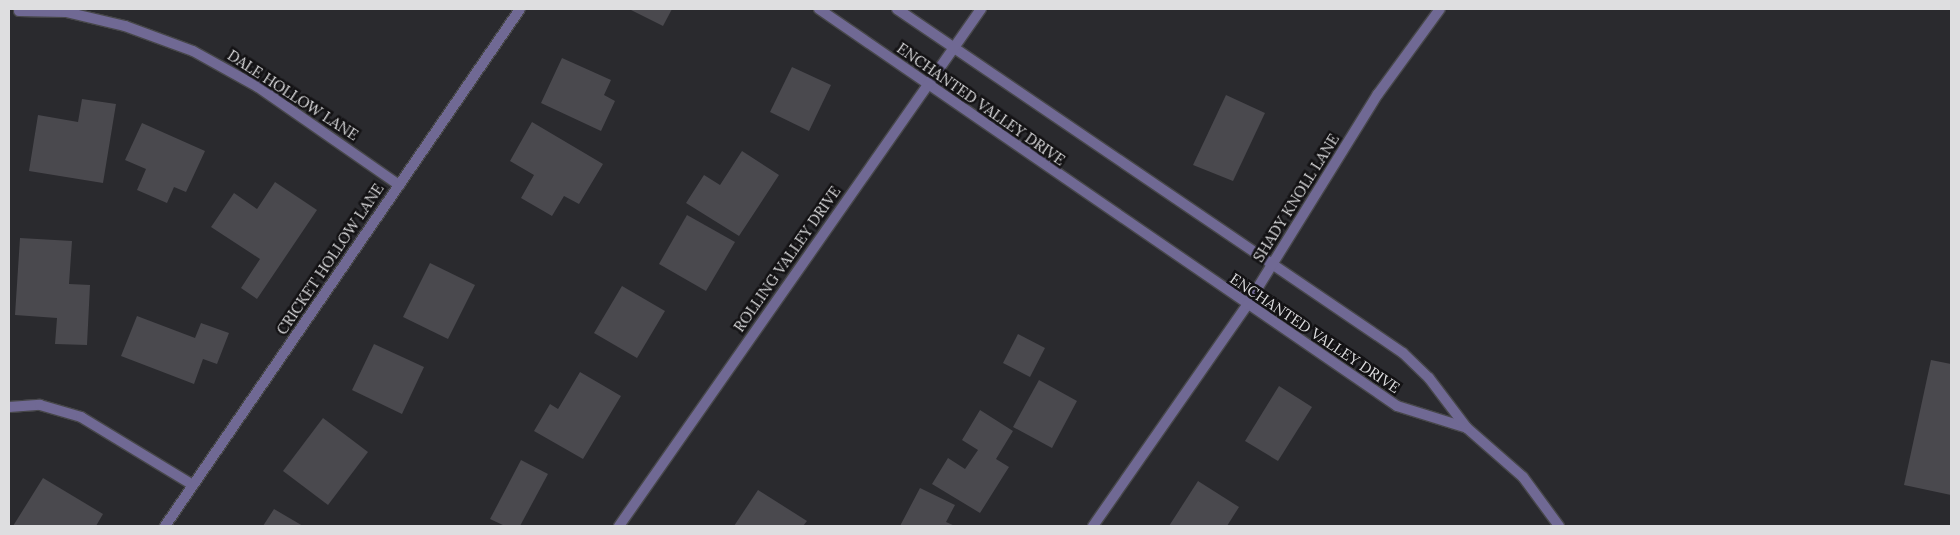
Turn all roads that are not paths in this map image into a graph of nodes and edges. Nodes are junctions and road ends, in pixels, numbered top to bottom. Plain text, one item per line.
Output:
1 (520, 9) edge
2 (819, 9) edge
3 (897, 9) edge
4 (981, 9) edge
5 (1440, 9) edge
6 (19, 11) dead end
7 (953, 48) junction
8 (926, 86) junction
9 (399, 185) junction
10 (1272, 265) junction
11 (1247, 305) junction
12 (9, 407) edge
13 (1467, 428) junction
14 (193, 485) junction
15 (165, 526) edge
16 (619, 526) edge
17 (1093, 526) edge
18 (1559, 526) edge

1 - 9 street, CRICKET HOLLOW LANE
2 - 8 street, ENCHANTED VALLEY DRIVE
3 - 7 street, ENCHANTED VALLEY DRIVE
4 - 7 street, ROLLING VALLEY DRIVE
5 - 10 street, SHADY KNOLL LANE
6 - 9 street, DALE HOLLOW LANE
7 - 8 street, ROLLING VALLEY DRIVE
7 - 10 street, ENCHANTED VALLEY DRIVE
8 - 11 street, ENCHANTED VALLEY DRIVE
8 - 16 street, ROLLING VALLEY DRIVE
9 - 14 street, CRICKET HOLLOW LANE
10 - 11 street, SHADY KNOLL LANE
10 - 13 street, ENCHANTED VALLEY DRIVE
11 - 13 street, ENCHANTED VALLEY DRIVE
11 - 17 street, SHADY KNOLL LANE
12 - 14 street
13 - 18 street
14 - 15 street, CRICKET HOLLOW LANE

